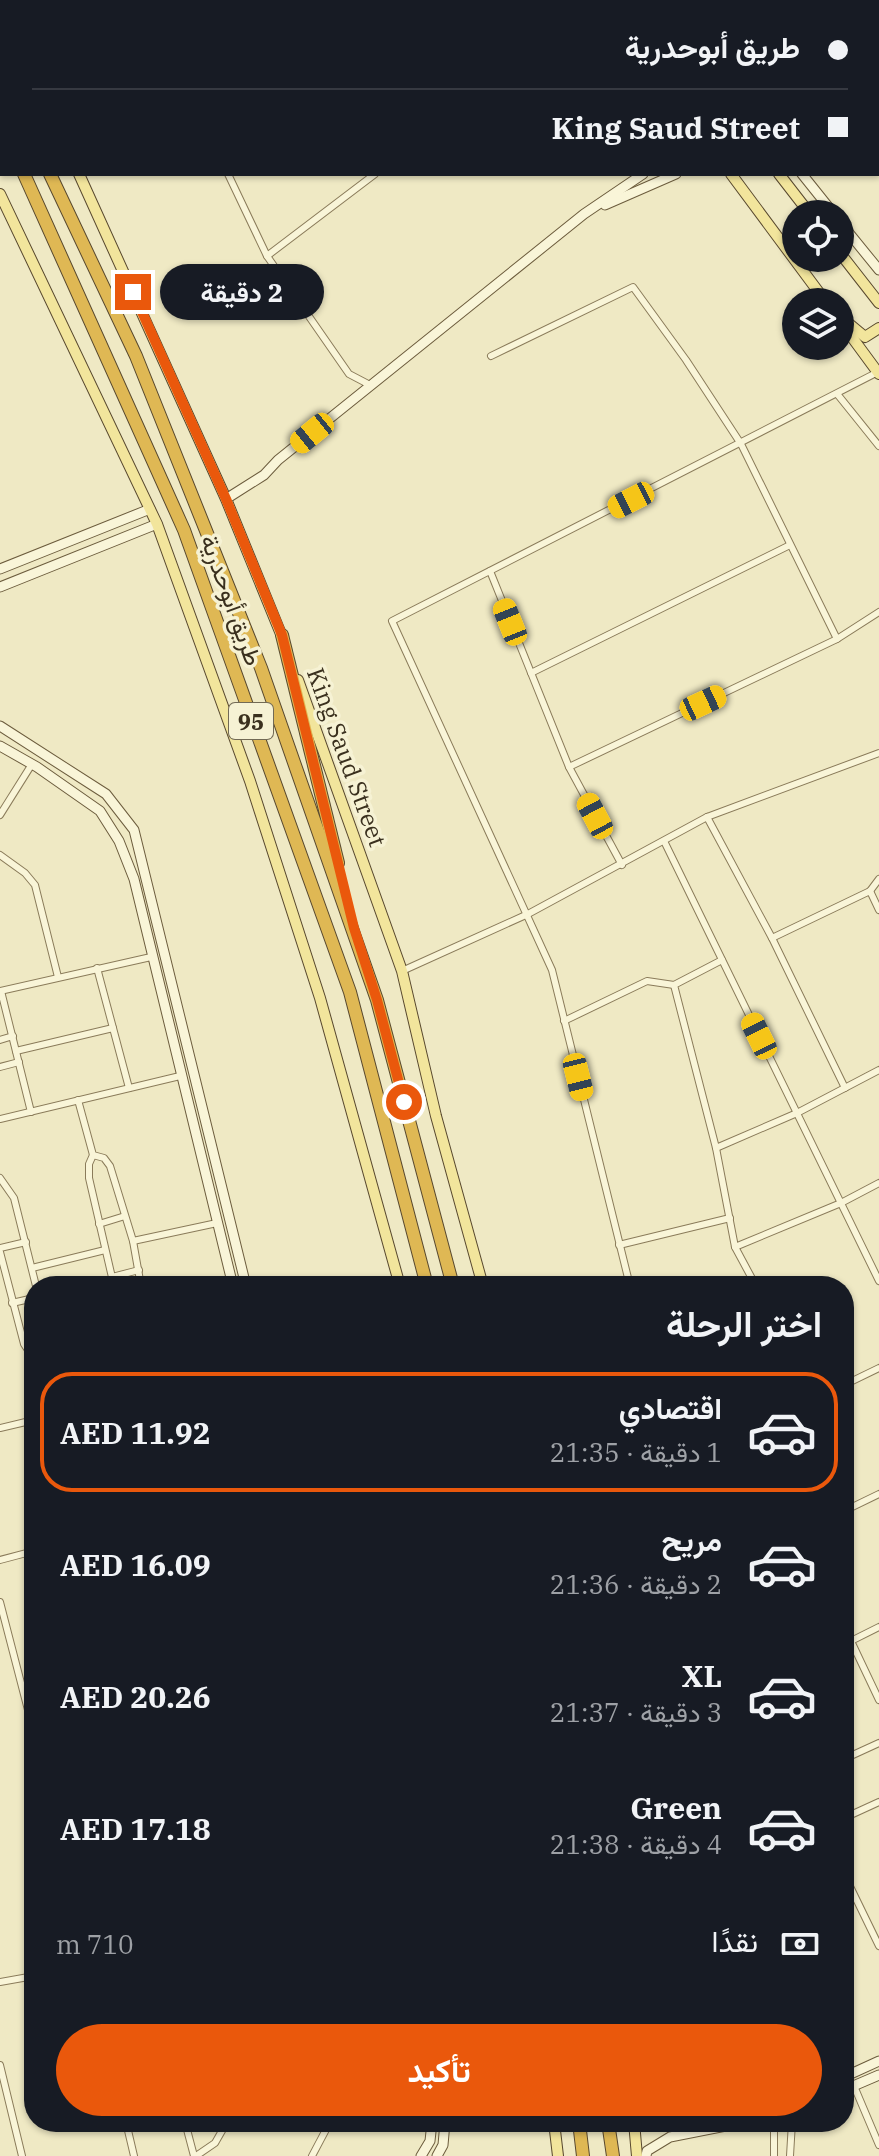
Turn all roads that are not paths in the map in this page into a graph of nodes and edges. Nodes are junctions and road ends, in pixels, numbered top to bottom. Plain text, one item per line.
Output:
1 (25, 176) edge
2 (51, 176) edge
3 (80, 176) edge
4 (229, 176) edge
5 (372, 176) edge
6 (640, 176) edge
7 (671, 176) edge
8 (732, 176) edge
9 (781, 176) edge
10 (804, 176) edge
11 (0, 194) edge
12 (799, 200) edge
13 (823, 200) edge
14 (584, 214) junction
15 (854, 239) edge
16 (267, 256) junction
17 (879, 270) edge
18 (854, 272) edge
19 (815, 288) edge
20 (879, 306) edge
21 (854, 327) edge
22 (879, 328) edge
23 (854, 340) edge
24 (491, 356) dead end
25 (878, 373) edge
26 (370, 385) junction
27 (838, 395) junction
28 (741, 444) junction
29 (879, 446) edge
30 (226, 499) junction
31 (150, 509) junction
32 (157, 524) junction
33 (790, 545) junction
34 (0, 569) edge
35 (490, 571) junction
36 (0, 587) edge
37 (879, 612) edge
38 (282, 635) junction
39 (837, 639) junction
40 (531, 673) junction
41 (0, 726) edge
42 (0, 746) edge
43 (879, 753) edge
44 (32, 764) junction
45 (569, 767) junction
46 (0, 815) edge
47 (707, 817) junction
48 (664, 841) junction
49 (0, 855) edge
50 (622, 865) junction
51 (879, 879) edge
52 (870, 891) junction
53 (879, 910) edge
54 (528, 914) junction
55 (354, 928) junction
56 (772, 938) junction
57 (151, 957) junction
58 (722, 960) junction
59 (97, 968) junction
60 (402, 971) junction
61 (58, 977) junction
62 (674, 985) junction
63 (1, 991) edge
64 (564, 1021) junction
65 (113, 1028) junction
66 (13, 1036) junction
67 (0, 1040) edge
68 (16, 1051) junction
69 (19, 1062) junction
70 (0, 1067) edge
71 (879, 1070) edge
72 (180, 1076) junction
73 (129, 1088) junction
74 (845, 1088) junction
75 (78, 1100) junction
76 (31, 1112) junction
77 (797, 1113) junction
78 (0, 1119) edge
79 (716, 1148) junction
80 (93, 1155) junction
81 (0, 1178) edge
82 (879, 1183) edge
83 (841, 1203) junction
84 (125, 1216) junction
85 (730, 1218) junction
86 (217, 1223) junction
87 (99, 1224) junction
88 (133, 1241) junction
89 (26, 1242) junction
90 (619, 1245) junction
91 (735, 1247) junction
92 (0, 1250) edge
93 (105, 1250) junction
94 (32, 1268) junction
95 (139, 1270) junction
96 (2, 1274) edge
97 (34, 1276) edge
98 (112, 1276) edge
99 (116, 1276) edge
100 (140, 1276) edge
101 (230, 1276) edge
102 (244, 1276) edge
103 (397, 1276) edge
104 (424, 1276) edge
105 (450, 1276) edge
106 (480, 1276) edge
107 (627, 1276) edge
108 (751, 1276) edge
109 (879, 1281) edge
110 (24, 1300) edge
111 (12, 1303) junction
112 (24, 1344) edge
113 (879, 1368) edge
114 (854, 1380) edge
115 (24, 1422) edge
116 (0, 1428) edge
117 (879, 1494) edge
118 (854, 1506) edge
119 (24, 1554) edge
120 (0, 1560) edge
121 (0, 1602) edge
122 (879, 1627) edge
123 (854, 1640) edge
124 (854, 1647) edge
125 (24, 1694) edge
126 (879, 1700) edge
127 (879, 1743) edge
128 (854, 1754) edge
129 (879, 1802) edge
130 (854, 1813) edge
131 (854, 1895) edge
132 (879, 1946) edge
133 (24, 1978) edge
134 (0, 1982) edge
135 (879, 2061) edge
136 (0, 2065) edge
137 (854, 2072) edge
138 (879, 2075) edge
139 (854, 2086) edge
140 (854, 2098) edge
141 (128, 2132) edge
142 (188, 2132) edge
143 (221, 2132) edge
144 (325, 2132) edge
145 (431, 2132) edge
146 (444, 2132) edge
147 (555, 2132) edge
148 (580, 2132) edge
149 (609, 2132) edge
150 (635, 2132) edge
151 (695, 2132) edge
152 (774, 2132) edge
153 (791, 2132) edge
154 (879, 2145) edge
155 (22, 2156) edge
156 (134, 2156) edge
157 (195, 2156) edge
158 (312, 2156) edge
159 (421, 2156) edge
160 (437, 2156) edge
161 (558, 2156) edge
162 (583, 2156) edge
163 (613, 2156) edge
164 (637, 2156) edge
165 (646, 2156) edge
166 (774, 2156) edge
167 (790, 2156) edge

1 - 104 highway, طريق أبوحدرية / 95
2 - 55 highway, طريق أبوحدرية / 95
3 - 30 main road, King Saud Street
4 - 16 street
5 - 16 street
6 - 14 street
7 - 14 street
8 - 19 main road
9 - 12 main road
10 - 13 street
11 - 31 main road
14 - 26 street
15 - 17 street
16 - 26 street
18 - 20 main road
21 - 22 main road
23 - 25 main road
24 - 28 street
25 - 27 street
26 - 30 street
27 - 28 street
27 - 29 street
28 - 33 street
28 - 35 street
30 - 38 main road, King Saud Street
31 - 32 main road
31 - 34 street
32 - 36 street
32 - 103 main road
33 - 39 street
33 - 40 street
35 - 40 street
35 - 54 street
37 - 39 street
38 - 55 highway
38 - 60 main road, King Saud Street
39 - 45 street
40 - 45 street
41 - 102 street
42 - 44 street
43 - 47 street
44 - 46 street
44 - 57 street
45 - 50 street
47 - 48 street
47 - 56 street
48 - 50 street
48 - 58 street
49 - 61 street
50 - 54 street
51 - 52 street
52 - 53 street
52 - 56 street
54 - 60 street
54 - 64 street
55 - 105 highway, طريق أبوحدرية / 95
56 - 74 street
57 - 59 street
57 - 72 street
58 - 62 street
58 - 77 street
59 - 61 street
59 - 65 street
60 - 106 main road, King Saud Street
61 - 63 street
62 - 64 street
62 - 79 street
63 - 66 street
64 - 90 street
65 - 68 street
65 - 73 street
66 - 67 street
66 - 68 street
68 - 69 street
69 - 70 street
69 - 76 street
71 - 74 street
72 - 73 street
72 - 86 street
73 - 75 street
74 - 77 street
75 - 76 street
75 - 80 street
76 - 78 street
77 - 79 street
77 - 83 street
79 - 85 street
80 - 84 street
80 - 87 street
81 - 89 street
82 - 83 street
83 - 91 street
83 - 109 street
84 - 87 street
84 - 88 street
85 - 90 street
85 - 91 street
86 - 88 street
86 - 101 street
87 - 93 street
88 - 95 street
89 - 92 street
89 - 94 street
90 - 107 street
91 - 108 street
92 - 96 street
93 - 94 street
93 - 98 street
94 - 97 street
95 - 99 street
95 - 100 street
96 - 111 street
110 - 111 street
111 - 112 street
113 - 114 street
115 - 116 street
117 - 118 street
119 - 120 street
121 - 125 street
122 - 123 street
124 - 126 street
127 - 128 street
129 - 130 street
131 - 132 street
133 - 134 street
135 - 137 street
136 - 155 street
138 - 139 street
140 - 154 street
141 - 156 street
142 - 157 street
143 - 157 street
144 - 158 street
145 - 159 street
146 - 160 street
147 - 161 main road
148 - 162 highway
149 - 163 highway
150 - 164 main road
151 - 165 street
152 - 166 street
153 - 167 street

